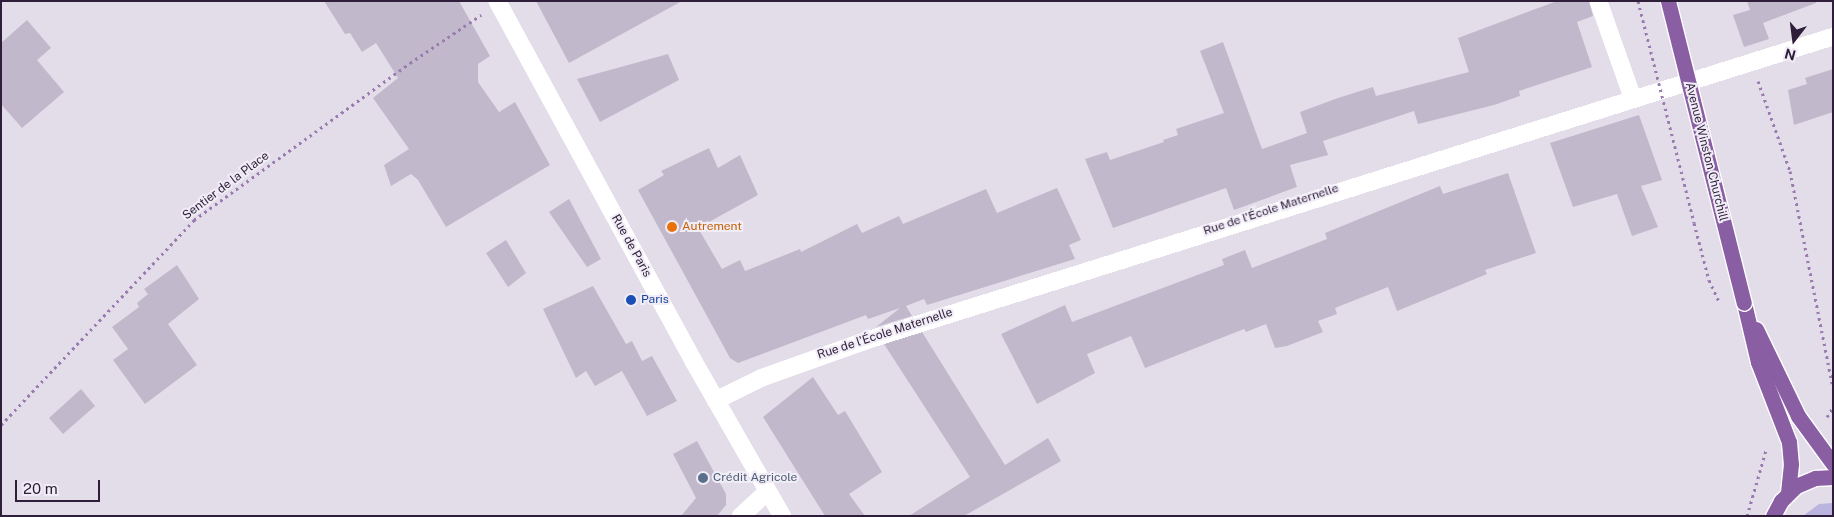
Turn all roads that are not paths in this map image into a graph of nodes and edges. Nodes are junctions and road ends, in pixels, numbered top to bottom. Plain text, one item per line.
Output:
1 (1598, 1) edge
2 (1668, 1) edge
3 (498, 2) edge
4 (1833, 36) edge
5 (1632, 97) junction
6 (1744, 304) junction
7 (714, 400) junction
8 (1833, 464) edge
9 (1833, 477) edge
10 (766, 492) junction
11 (1788, 493) junction
12 (740, 516) edge
13 (782, 516) edge
14 (1773, 516) edge

1 - 5 street
2 - 6 main road, Avenue Winston Churchill, bridge
3 - 7 street, Rue de Paris
4 - 5 street, Rue de l'École Maternelle
5 - 7 street, Rue de l'École Maternelle
6 - 8 main road, Avenue Winston Churchill
6 - 11 main road, Avenue Winston Churchill
7 - 10 street, Rue de Paris
9 - 11 main road
10 - 12 street
10 - 13 street, Rue de Paris
11 - 14 main road

